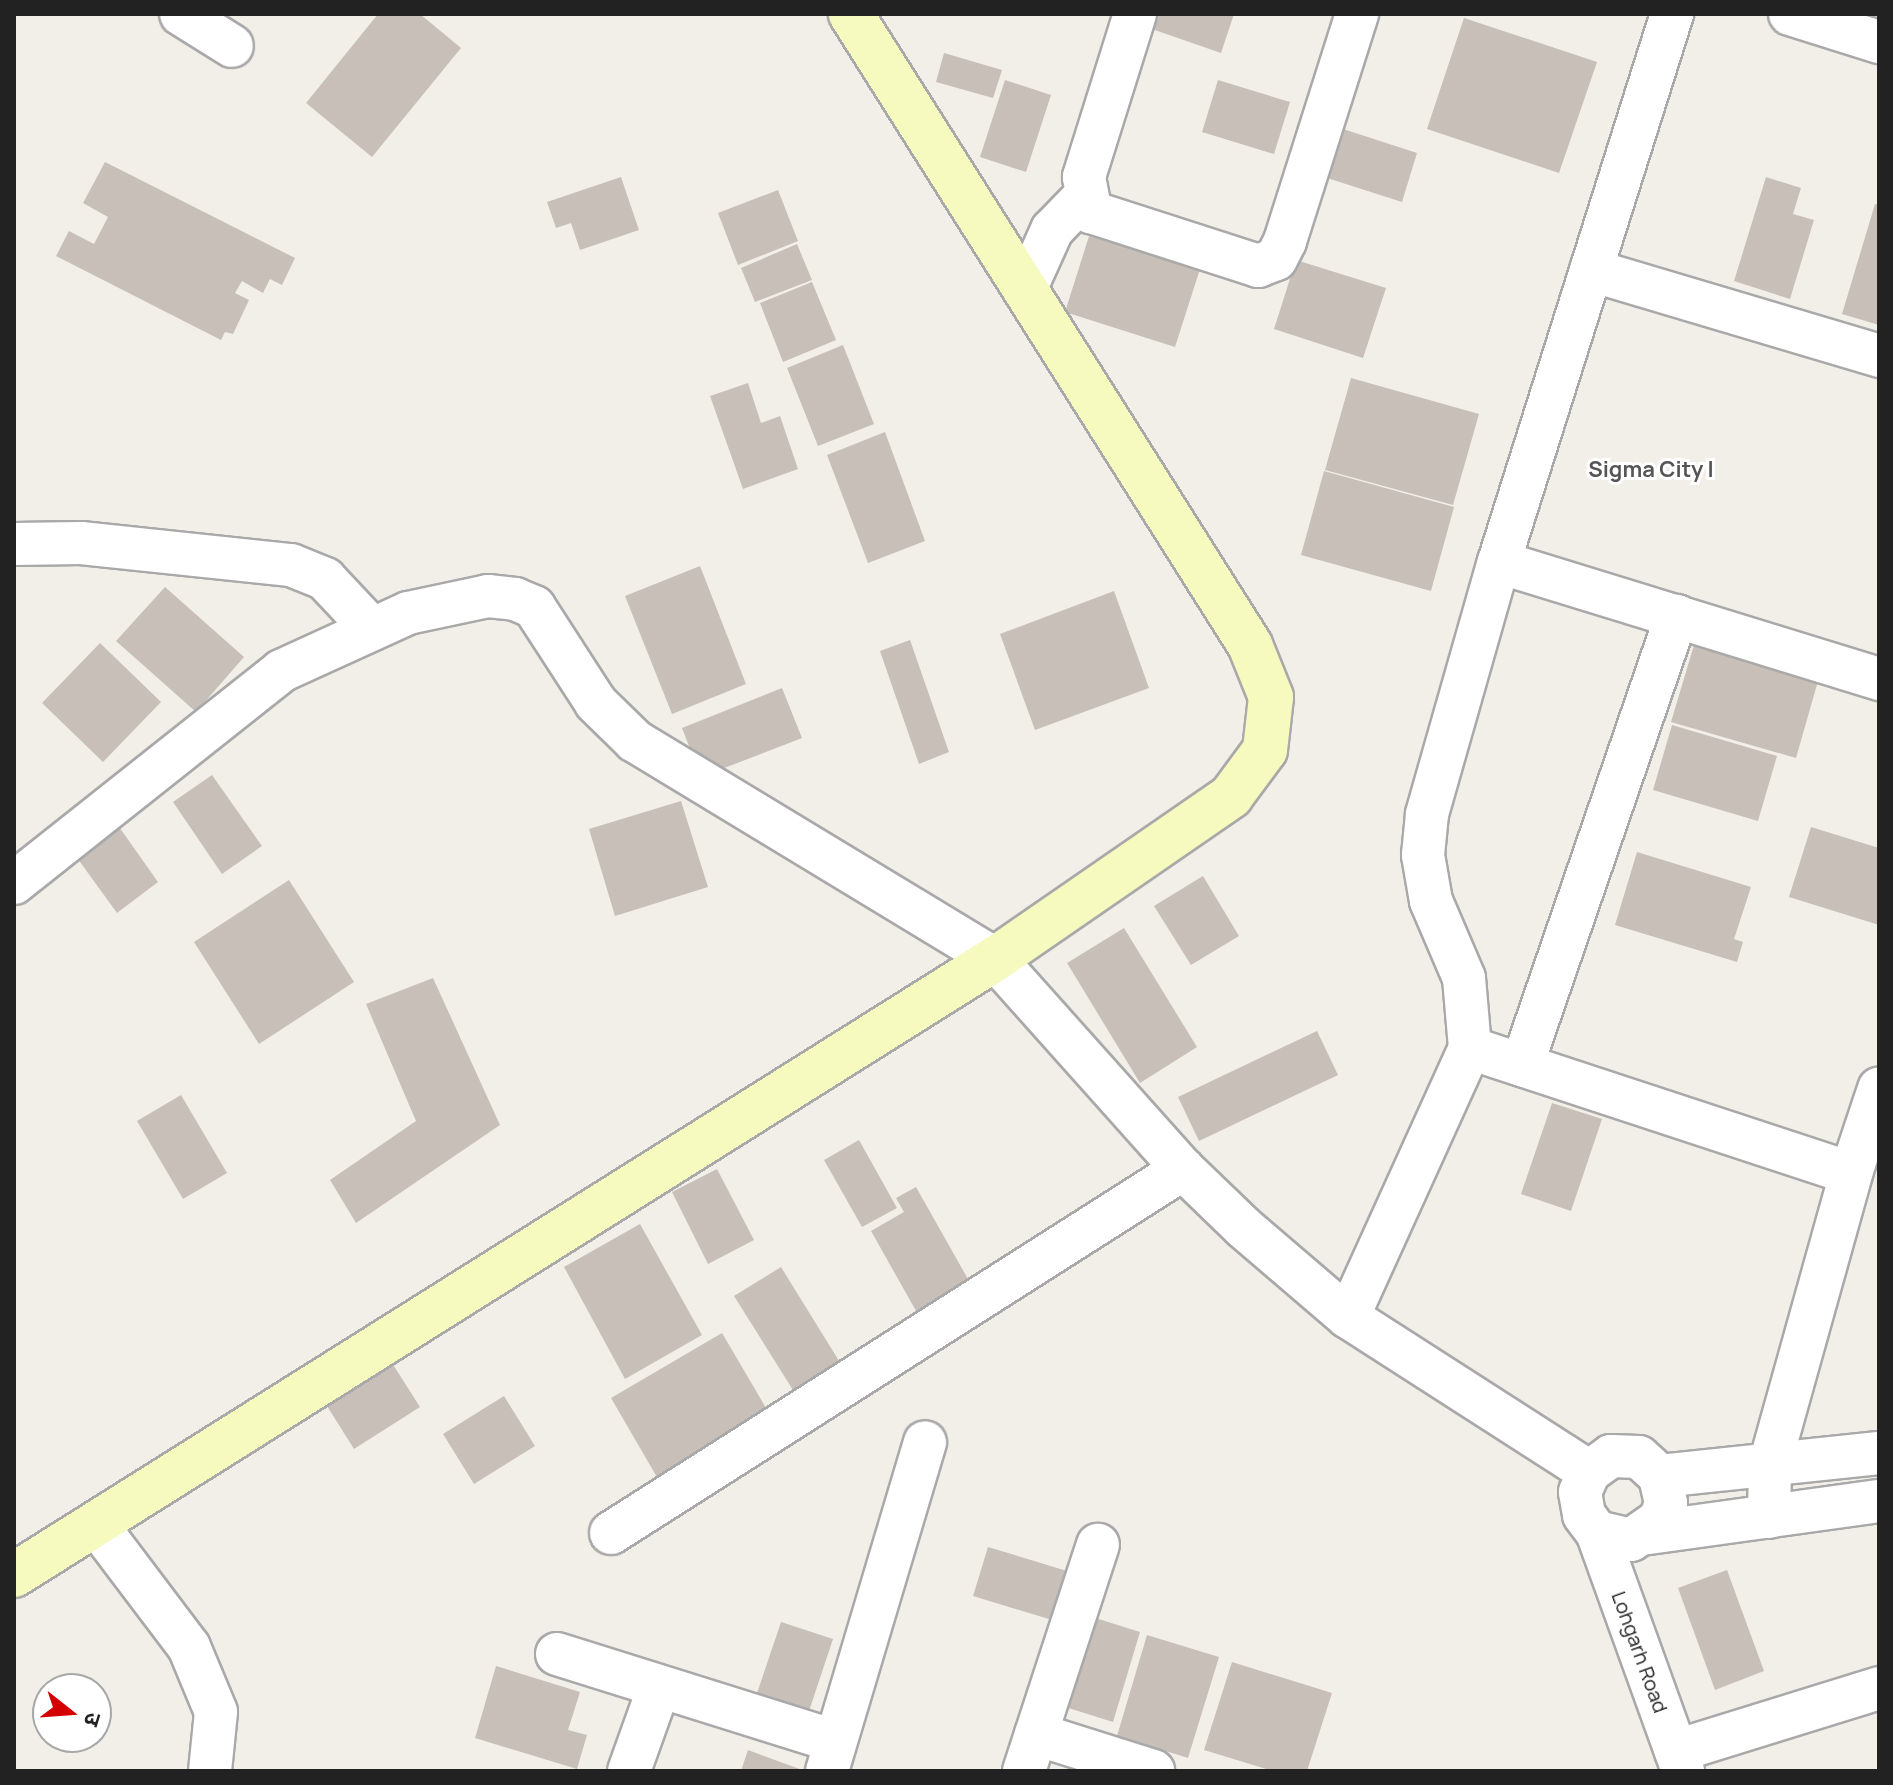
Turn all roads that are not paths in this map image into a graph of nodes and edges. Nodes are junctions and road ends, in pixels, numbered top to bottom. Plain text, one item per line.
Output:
1 (181, 14) edge
2 (851, 14) edge
3 (1135, 14) edge
4 (1357, 14) edge
5 (1672, 14) edge
6 (1790, 14) edge
7 (1879, 42) edge
8 (232, 46) dead end
9 (1085, 196) junction
10 (1591, 270) junction
11 (1025, 290) junction
12 (1879, 356) edge
13 (14, 544) edge
14 (1499, 562) junction
15 (1677, 616) junction
16 (370, 627) junction
17 (1879, 679) edge
18 (14, 883) edge
19 (995, 959) junction
20 (1470, 1048) junction
21 (1522, 1065) junction
22 (1879, 1089) edge
23 (1183, 1169) junction
24 (1851, 1173) junction
25 (1348, 1317) junction
26 (925, 1442) dead end
27 (1879, 1453) edge
28 (1770, 1464) junction
29 (1589, 1472) junction
30 (1660, 1476) junction
31 (1876, 1512) edge
32 (1769, 1517) junction
33 (96, 1524) junction
34 (1597, 1532) junction
35 (611, 1533) dead end
36 (1648, 1533) junction
37 (1098, 1545) dead end
38 (14, 1575) edge
39 (557, 1654) dead end
40 (1879, 1688) edge
41 (658, 1690) junction
42 (1030, 1752) edge
43 (831, 1756) edge
44 (1680, 1761) edge
45 (210, 1771) edge
46 (629, 1771) edge
47 (1153, 1771) edge

1 - 8 street
2 - 11 street
3 - 9 street
4 - 9 street
5 - 10 street
6 - 7 street
9 - 11 street
10 - 12 street
10 - 14 street
11 - 19 street
13 - 16 street
14 - 15 street
14 - 20 street
15 - 17 street
15 - 21 street
16 - 18 street
16 - 19 street
19 - 23 street
19 - 33 street
20 - 21 street
20 - 25 street
21 - 24 street
22 - 24 street
23 - 25 street
23 - 35 street
24 - 28 street
25 - 29 street
26 - 43 street
27 - 28 street
28 - 30 street
28 - 32 street
29 - 30 street
29 - 34 street
30 - 36 street
31 - 32 street
32 - 36 street
33 - 38 street
33 - 45 street
34 - 36 street
34 - 44 street, Lohgarh Road
37 - 42 street
39 - 41 street
40 - 44 street
41 - 43 street
41 - 46 street
42 - 47 street

